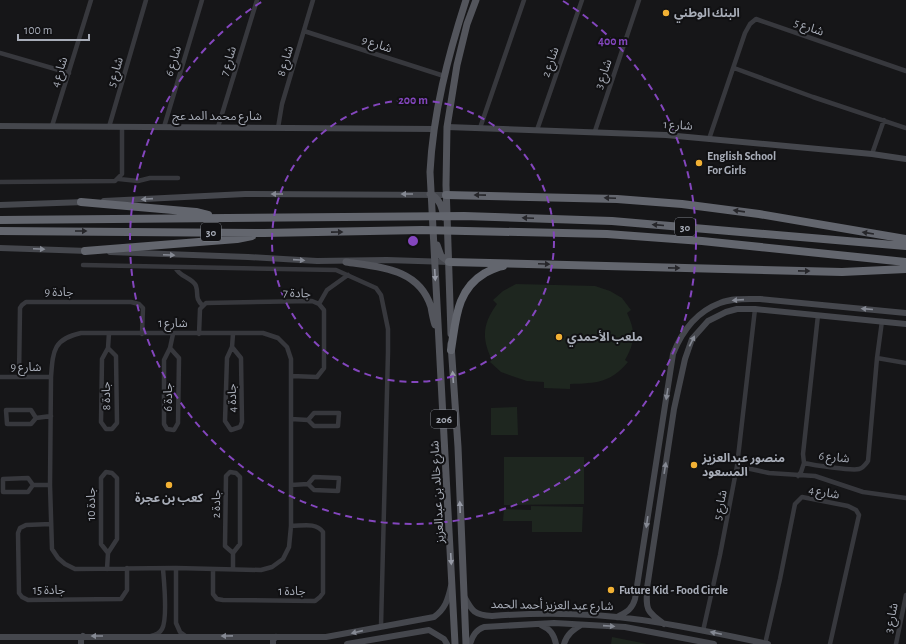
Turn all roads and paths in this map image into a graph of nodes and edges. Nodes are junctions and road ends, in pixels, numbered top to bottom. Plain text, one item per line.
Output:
1 (91, 0) edge
2 (146, 0) edge
3 (202, 0) edge
4 (256, 0) edge
5 (313, 0) edge
6 (466, 0) edge
7 (476, 0) edge
8 (524, 0) edge
9 (582, 0) edge
10 (639, 0) edge
11 (304, 31) junction
12 (0, 53) edge
13 (734, 68) junction
14 (906, 71) edge
15 (69, 73) junction
16 (444, 76) junction
17 (884, 120) junction
18 (0, 126) edge
19 (52, 126) junction
20 (109, 127) junction
21 (122, 127) junction
22 (164, 127) junction
23 (218, 127) junction
24 (447, 127) junction
25 (278, 128) junction
26 (480, 128) junction
27 (906, 128) edge
28 (434, 129) junction
29 (537, 130) junction
30 (595, 131) junction
31 (709, 138) junction
32 (872, 154) junction
33 (906, 159) edge
34 (178, 178) dead end
35 (118, 179) junction
36 (0, 182) edge
37 (430, 194) junction
38 (446, 195) junction
39 (0, 201) edge
40 (81, 202) junction
41 (0, 205) edge
42 (7, 205) junction
43 (432, 212) junction
44 (218, 218) junction
45 (0, 220) edge
46 (0, 231) edge
47 (264, 233) junction
48 (449, 235) junction
49 (906, 239) edge
50 (906, 246) edge
51 (0, 248) edge
52 (85, 251) junction
53 (346, 262) junction
54 (435, 262) junction
55 (449, 262) junction
56 (906, 262) edge
57 (519, 264) junction
58 (83, 265) dead end
59 (175, 267) junction
60 (906, 269) edge
61 (348, 275) junction
62 (319, 304) junction
63 (203, 306) junction
64 (754, 309) junction
65 (906, 313) edge
66 (818, 315) junction
67 (882, 321) junction
68 (906, 324) edge
69 (109, 333) junction
70 (142, 334) junction
71 (173, 334) junction
72 (199, 334) junction
73 (233, 334) junction
74 (232, 347) junction
75 (108, 348) junction
76 (170, 348) junction
77 (439, 348) junction
78 (451, 350) junction
79 (877, 358) junction
80 (906, 363) edge
81 (292, 376) junction
82 (0, 377) edge
83 (19, 377) junction
84 (51, 377) junction
85 (665, 408) junction
86 (674, 410) junction
87 (51, 416) junction
88 (36, 418) junction
89 (663, 418) junction
90 (291, 419) junction
91 (673, 419) junction
92 (308, 420) junction
93 (458, 447) junction
94 (445, 449) junction
95 (804, 463) junction
96 (737, 466) junction
97 (798, 476) junction
98 (308, 484) junction
99 (33, 485) junction
100 (50, 485) junction
101 (291, 485) junction
102 (906, 498) edge
103 (51, 524) junction
104 (291, 526) junction
105 (108, 553) junction
106 (233, 553) junction
107 (127, 568) junction
108 (176, 568) junction
109 (641, 568) junction
110 (107, 569) junction
111 (163, 569) junction
112 (233, 569) junction
113 (650, 569) junction
114 (213, 570) junction
115 (452, 579) junction
116 (464, 595) junction
117 (906, 595) edge
118 (500, 616) junction
119 (617, 617) junction
120 (422, 619) junction
121 (540, 624) junction
122 (664, 624) junction
123 (582, 625) junction
124 (382, 626) junction
125 (500, 626) junction
126 (422, 630) junction
127 (703, 631) junction
128 (67, 636) junction
129 (83, 636) junction
130 (150, 636) junction
131 (254, 636) junction
132 (0, 637) edge
133 (187, 637) junction
134 (276, 637) junction
135 (692, 642) edge
136 (71, 644) edge
137 (81, 644) edge
138 (262, 644) edge
139 (273, 644) edge
140 (348, 644) edge
141 (447, 644) edge
142 (455, 644) edge
143 (466, 644) edge
144 (470, 644) edge
145 (556, 644) edge
146 (564, 644) edge
147 (714, 644) edge
148 (767, 644) edge
149 (830, 644) edge
150 (896, 644) edge

1 - 15 street, شارع 4
2 - 20 street, شارع 5
3 - 22 street, شارع 6
4 - 23 street, شارع 7
5 - 11 street, شارع 8
6 - 16 main road, شارع خالد بن عبدالعزيز
7 - 24 main road, شارع خالد بن عبدالعزيز
8 - 26 street
9 - 29 street, شارع 2
10 - 30 street, شارع 3
11 - 16 street, شارع 9
11 - 25 street, شارع 8
12 - 15 street
13 - 14 street, شارع 5
13 - 17 street
13 - 31 street, شارع 5
15 - 19 street, شارع 4
16 - 28 main road, شارع خالد بن عبدالعزيز
17 - 27 street
17 - 32 street
18 - 19 street, شارع محمد المد عج
19 - 20 street, شارع محمد المد عج
20 - 21 street, شارع محمد المد عج
21 - 22 street, شارع محمد المد عج
21 - 35 street
22 - 23 street, شارع محمد المد عج
23 - 25 street, شارع محمد المد عج
24 - 26 street, شارع 1
24 - 38 main road, شارع خالد بن عبدالعزيز
25 - 28 street, شارع محمد المد عج
26 - 29 street, شارع 1
28 - 37 main road, شارع خالد بن عبدالعزيز
29 - 30 street, شارع 1
30 - 31 street, شارع 1
31 - 32 street, شارع 1
32 - 33 street, شارع 1
34 - 35 street
35 - 36 street
37 - 38 street
37 -> 40 street
37 - 43 main road, شارع خالد بن عبدالعزيز / 206
37 - 48 main road
38 - 48 main road, شارع خالد بن عبدالعزيز / 206
49 -> 38 highway
39 - 42 street
40 - 42 street
40 - 44 highway
41 - 42 street
43 - 54 main road, شارع خالد بن عبدالعزيز / 206
43 - 55 main road
44 - 45 highway, 30
50 -> 44 highway, 30
46 -> 47 highway, 30
47 - 52 highway
47 -> 56 highway, 30
48 - 55 main road, شارع خالد بن عبدالعزيز / 206
51 -> 52 street
52 -> 53 street
53 - 54 street
53 - 77 main road
54 - 55 street
54 -> 77 main road, شارع خالد بن عبدالعزيز / 206
55 - 57 highway
55 - 78 main road, شارع خالد بن عبدالعزيز / 206
57 -> 60 highway
57 - 78 highway
58 - 59 street
59 - 61 street
59 - 63 street
61 - 62 street
61 - 124 street
62 - 63 street, جادة 7
62 - 81 street, جادة 7
63 - 72 street
64 - 66 street
86 -> 64 street
64 - 96 street, شارع 5
65 -> 85 street
66 - 67 street
66 - 95 street, شارع 6
67 - 68 street
67 - 79 street, شارع 6
69 - 70 street, شارع 1
69 - 75 street, جادة 8
69 - 84 street, شارع 1
70 - 71 street, شارع 1
70 - 83 street, جادة 9
71 - 72 street, شارع 1
71 - 76 street, جادة 6
72 - 73 street, شارع 1
73 - 74 street, جادة 4
73 - 81 street, شارع 1
74 - 74 street, جادة 4
75 - 75 street, جادة 8
76 - 76 street, جادة 6
77 - 94 main road, شارع خالد بن عبدالعزيز / 206
93 -> 78 main road, شارع خالد بن عبدالعزيز / 206
79 - 80 street
79 - 95 street, شارع 6
81 - 90 street, شارع 1
82 - 83 street, شارع 9
83 - 84 street, شارع 9
84 - 87 street, شارع 1
85 - 86 street
85 - 89 street
86 - 91 street
87 - 88 street
87 - 100 street, شارع 1
88 - 88 street
89 - 91 street
89 -> 109 street
90 - 92 street
90 - 101 street, شارع 1
113 -> 91 street
92 - 92 street
93 - 94 main road
116 -> 93 main road, شارع خالد بن عبدالعزيز / 206
94 -> 115 main road, شارع خالد بن عبدالعزيز / 206
95 - 97 street
96 - 97 street
96 - 127 street, شارع 5
97 - 102 street
98 - 98 street
98 - 101 street
99 - 99 street
99 - 100 street
100 - 103 street, شارع 1
101 - 104 street, شارع 1
103 - 107 street, جادة 15
103 - 110 street, شارع 1
104 - 112 street, شارع 1
104 - 114 street, جادة 1
105 - 105 street, جادة 10
105 - 110 street, جادة 10
106 - 106 street, جادة 2
106 - 112 street, جادة 2
107 - 110 street, شارع 1
107 - 111 street, شارع 1
108 - 111 street, شارع 1
108 - 114 street, شارع 1
108 - 133 street
109 - 113 street
109 - 119 street
111 - 130 street
112 - 114 street, شارع 1
113 - 122 street
115 - 120 street
115 - 142 main road, شارع خالد بن عبدالعزيز / 206
116 - 118 street, شارع عبد العزيز أحمد الحمد
116 - 143 main road, شارع خالد بن عبدالعزيز / 206
117 - 150 street, شارع 3
118 - 119 street, شارع عبد العزيز أحمد الحمد
118 - 125 street
119 - 122 street, شارع عبد العزيز أحمد الحمد
120 - 124 street
120 - 126 street
121 - 123 street, شارع عبد العزيز أحمد الحمد
121 - 125 street, شارع عبد العزيز أحمد الحمد
121 - 145 street
122 - 127 street, شارع عبد العزيز أحمد الحمد
123 -> 135 street, شارع عبد العزيز أحمد الحمد
123 - 146 street
124 -> 134 street
125 - 144 street, شارع عبد العزيز أحمد الحمد
126 - 140 street
126 - 141 street
148 -> 127 street, شارع عبد العزيز أحمد الحمد
128 - 129 street
128 - 132 street
128 - 136 street
130 -> 129 street
129 - 137 street
130 - 133 street
131 -> 133 street
131 - 134 street
131 - 138 street
134 - 139 street
135 - 147 street, شارع عبد العزيز أحمد الحمد
148 - 149 street, شارع 4

